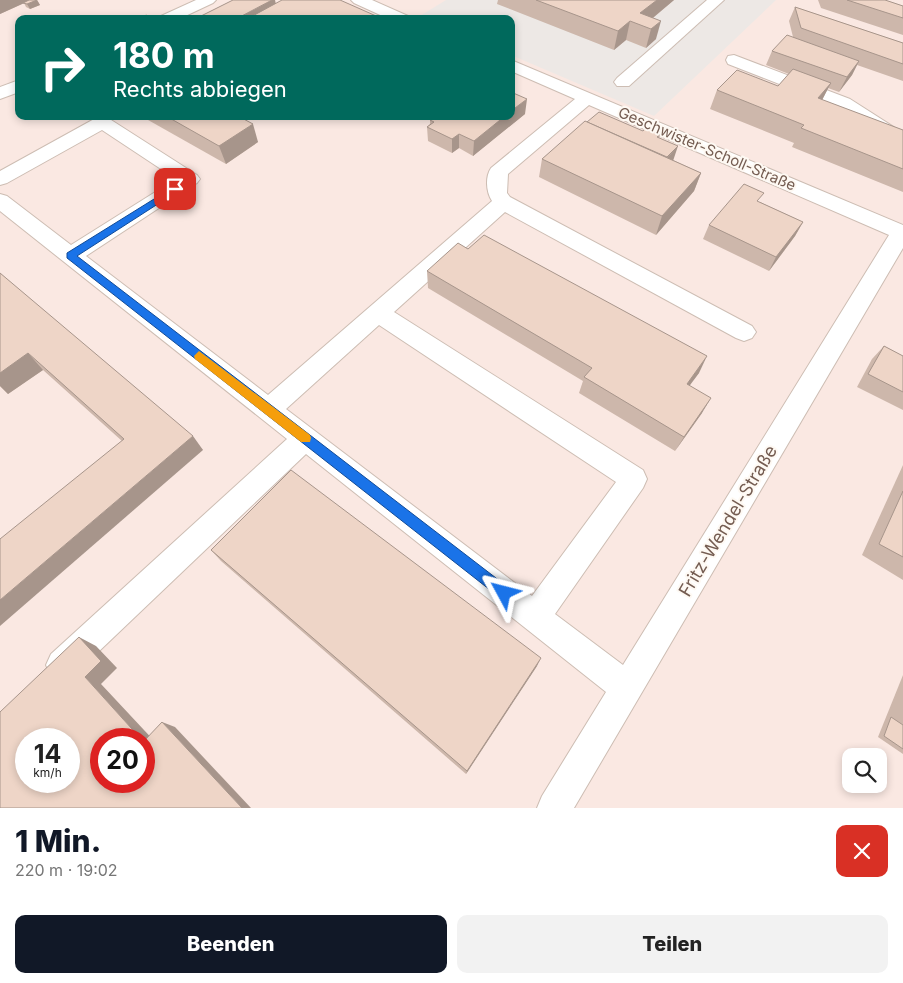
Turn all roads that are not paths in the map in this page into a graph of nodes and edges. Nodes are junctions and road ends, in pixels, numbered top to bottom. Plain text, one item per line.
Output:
1 (208, 0) edge
2 (359, 0) edge
3 (716, 0) edge
4 (175, 15) edge
5 (394, 15) edge
6 (734, 60) dead end
7 (515, 68) edge
8 (623, 82) dead end
9 (15, 87) edge
10 (0, 94) edge
11 (587, 98) junction
12 (903, 141) edge
13 (0, 179) edge
14 (0, 201) edge
15 (503, 202) junction
16 (902, 233) edge
17 (70, 256) junction
18 (378, 313) junction
19 (744, 332) dead end
20 (268, 409) junction
21 (305, 438) junction
22 (535, 617) junction
23 (44, 682) edge
24 (627, 688) junction
25 (554, 808) edge

1 - 4 street
2 - 5 street
3 - 8 street
6 - 12 street
7 - 11 street, Geschwister-Scholl-Straße
9 - 10 street
11 - 15 street
11 - 16 street, Geschwister-Scholl-Straße
13 - 17 street
14 - 17 street
15 - 18 street
15 - 19 street
16 - 24 street, Fritz-Wendel-Straße
17 - 20 street
18 - 20 street
18 - 22 street
20 - 21 street
21 - 22 street
21 - 23 street
22 - 24 street
24 - 25 street, Fritz-Wendel-Straße

